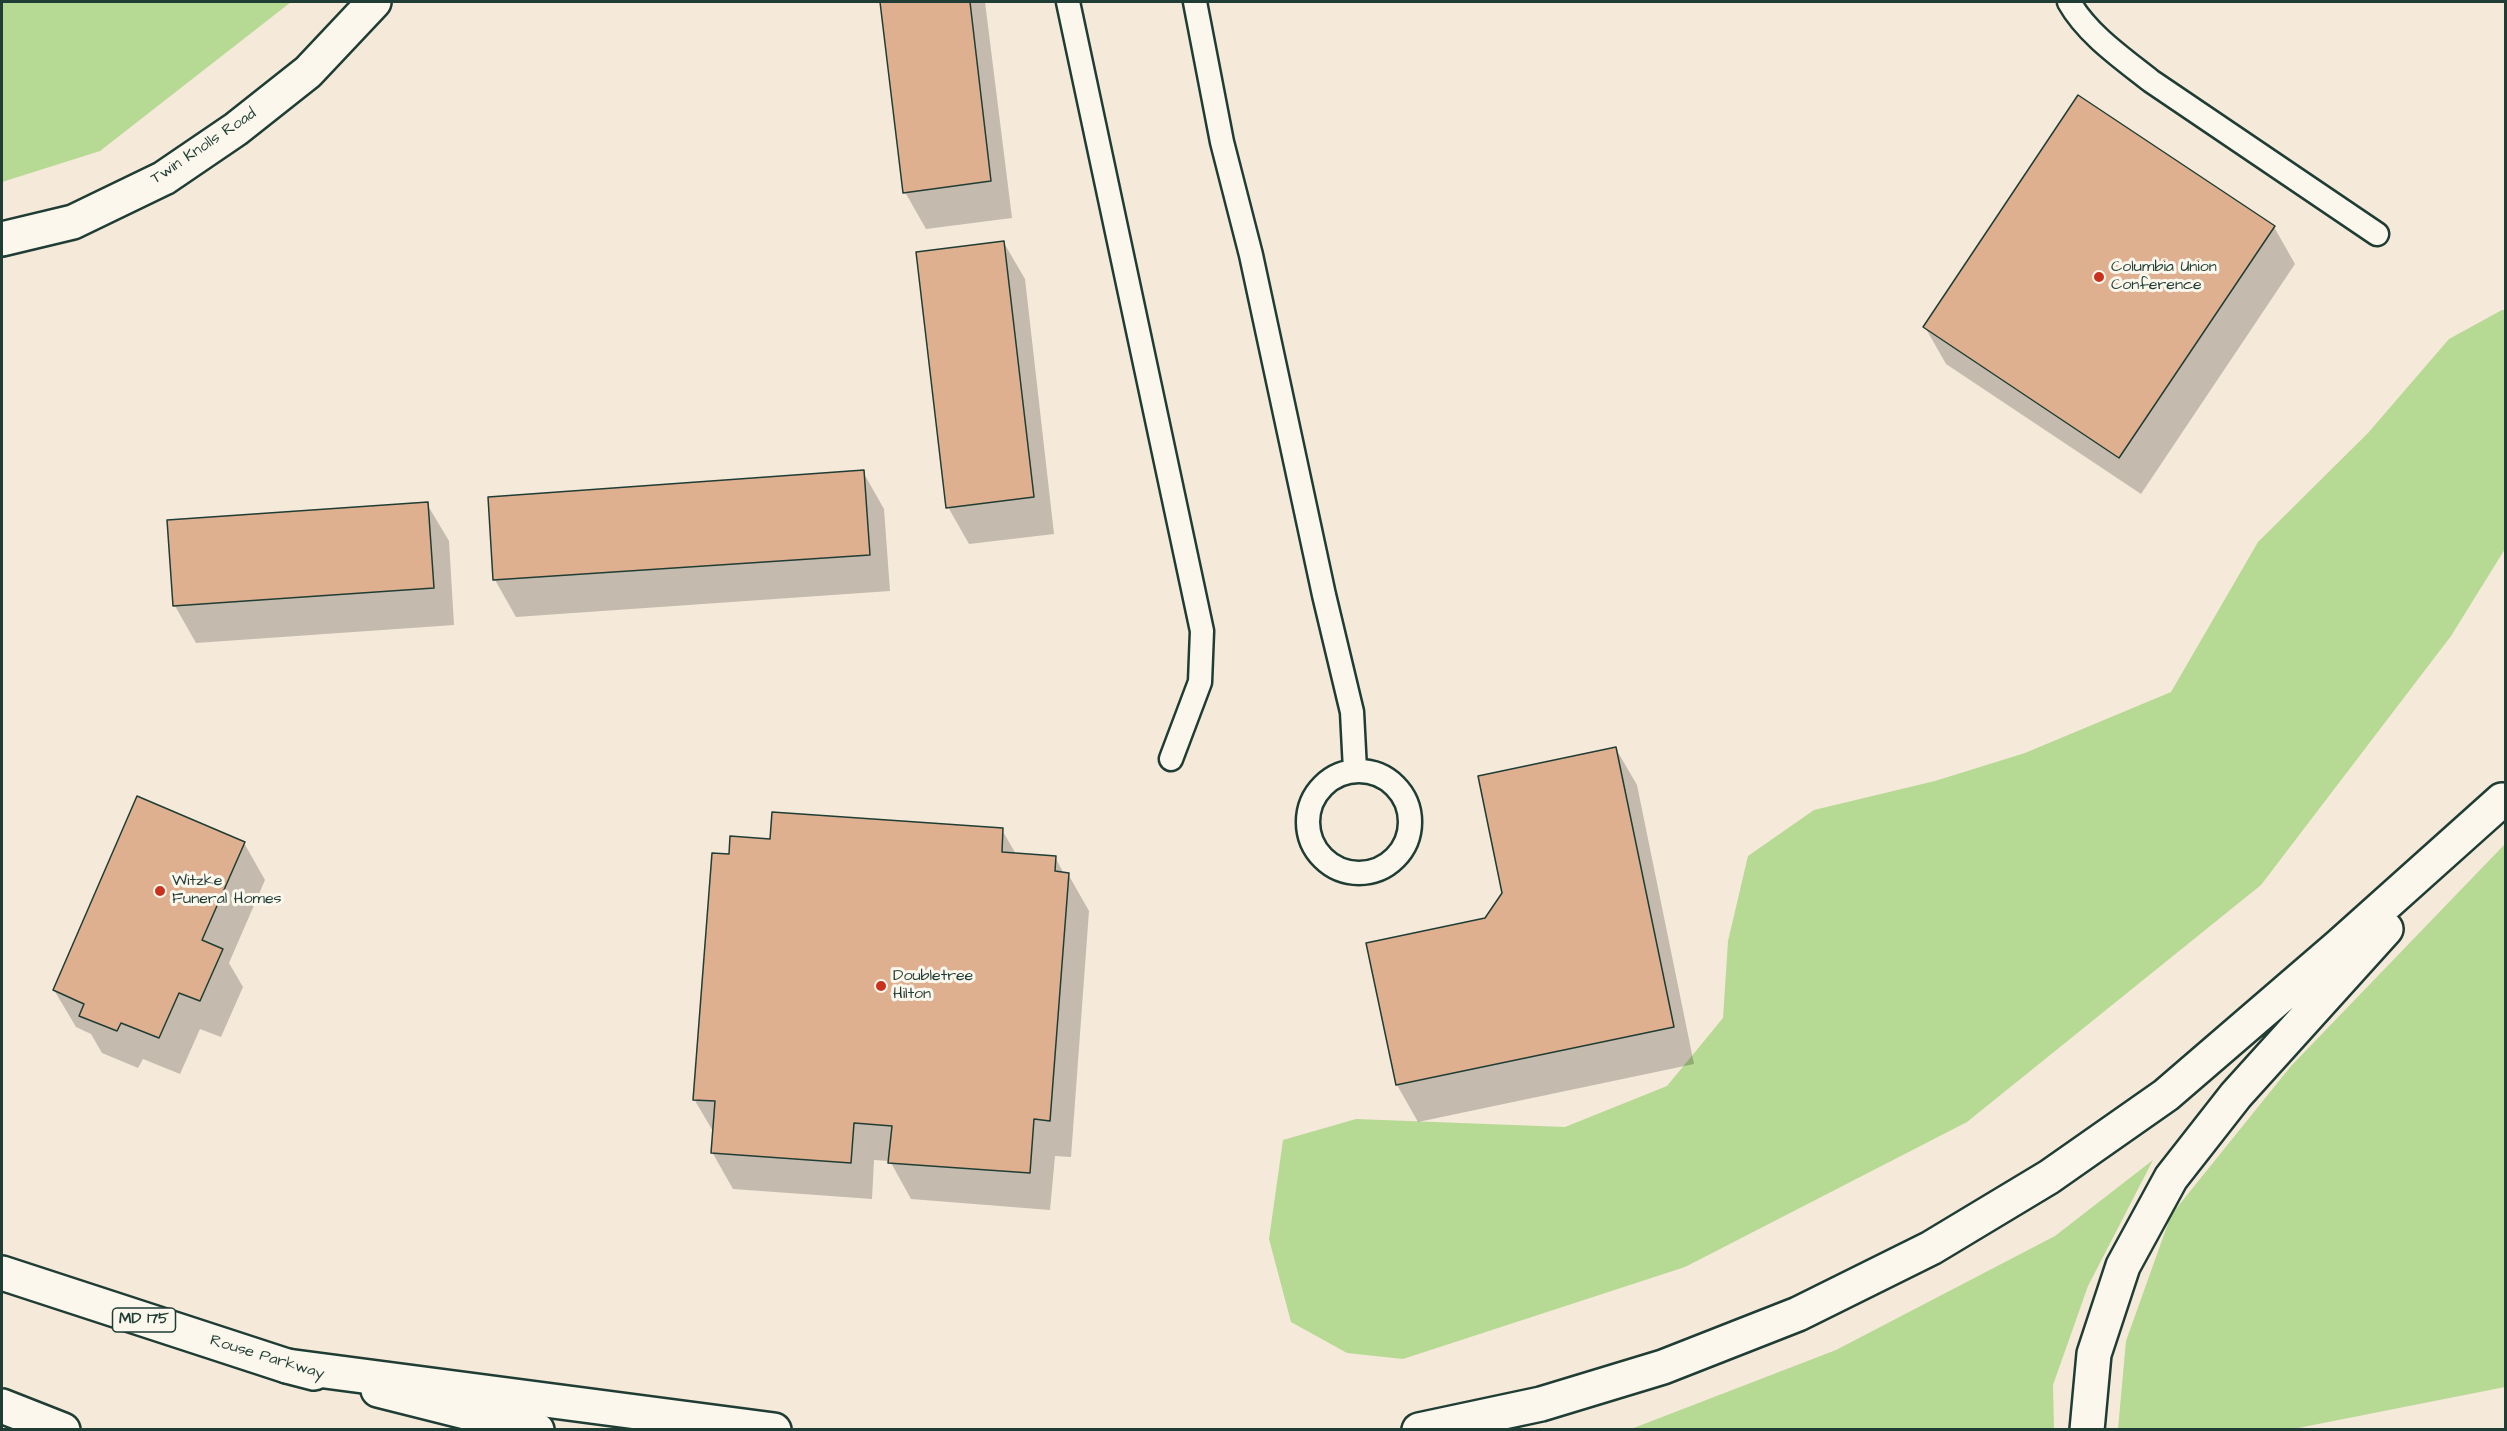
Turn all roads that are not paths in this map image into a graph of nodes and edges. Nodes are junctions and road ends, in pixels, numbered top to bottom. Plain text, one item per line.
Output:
1 (374, 2) edge
2 (1068, 2) edge
3 (1195, 2) edge
4 (2069, 2) edge
5 (2377, 234) dead end
6 (2, 238) edge
7 (1171, 759) dead end
8 (1355, 770) junction
9 (2504, 798) edge
10 (2, 1273) edge
11 (287, 1366) junction
12 (2, 1406) edge
13 (63, 1430) edge
14 (537, 1430) edge
15 (774, 1430) edge
16 (1419, 1430) edge
17 (2087, 1430) edge

1 - 6 main road, Twin Knolls Road
2 - 7 lane
3 - 8 lane
4 - 5 lane
8 - 8 lane
9 - 16 main road
9 - 17 main road
10 - 11 main road, Rouse Parkway / MD 175
11 - 14 main road, Rouse Parkway / MD 175
11 - 15 main road
12 - 13 main road

